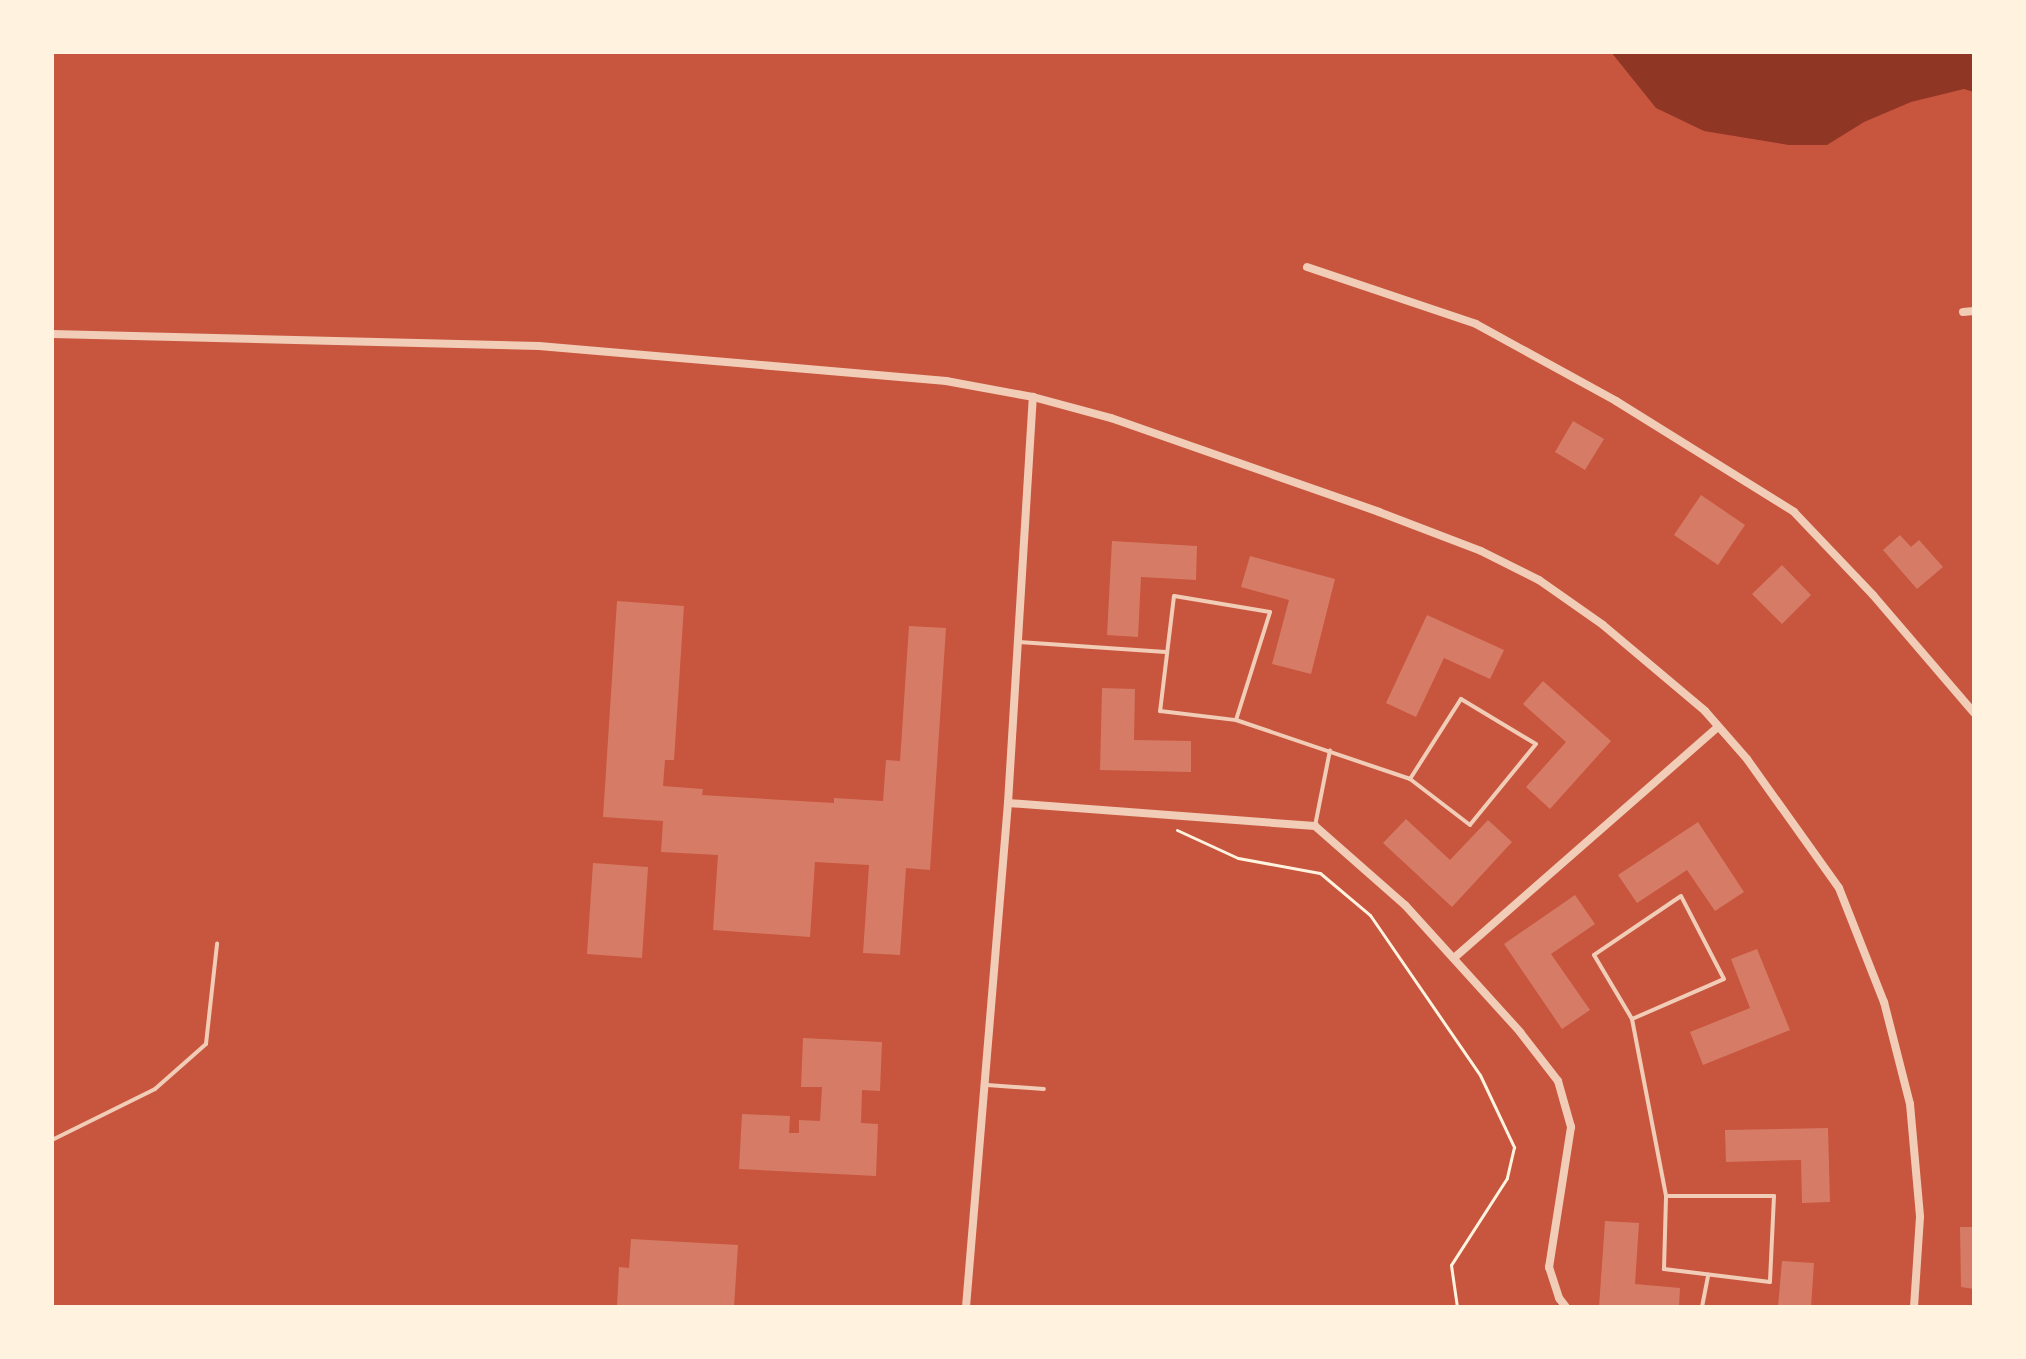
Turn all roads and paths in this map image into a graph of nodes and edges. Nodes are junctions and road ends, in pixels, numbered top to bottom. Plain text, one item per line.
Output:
1 (1307, 267) dead end
2 (1974, 311) edge
3 (1963, 312) dead end
4 (52, 334) edge
5 (1033, 397) junction
6 (1017, 642) junction
7 (1167, 652) junction
8 (1974, 713) edge
9 (1236, 720) junction
10 (1718, 727) junction
11 (1330, 750) junction
12 (1410, 779) junction
13 (1008, 803) junction
14 (1169, 826) dead end
15 (1315, 826) junction
16 (217, 944) dead end
17 (1454, 958) junction
18 (1632, 1019) junction
19 (983, 1085) junction
20 (1044, 1089) dead end
21 (52, 1140) edge
22 (1666, 1196) junction
23 (1708, 1275) junction
24 (966, 1307) edge
25 (1457, 1307) edge
26 (1566, 1307) edge
27 (1702, 1307) edge
28 (1914, 1307) edge

1 - 8 street
2 - 3 street
4 - 5 street
5 - 6 street
5 - 10 street
6 - 7 lane
6 - 13 street
7 - 9 lane
7 - 9 lane
9 - 11 lane
10 - 17 street
10 - 28 street
11 - 12 lane
11 - 15 lane
12 - 12 lane
13 - 15 street
13 - 19 street
14 - 25 path
15 - 17 street
16 - 21 lane
17 - 26 street
18 - 18 lane
18 - 22 lane
19 - 20 lane
19 - 24 street
22 - 23 lane
22 - 23 lane
23 - 27 lane

